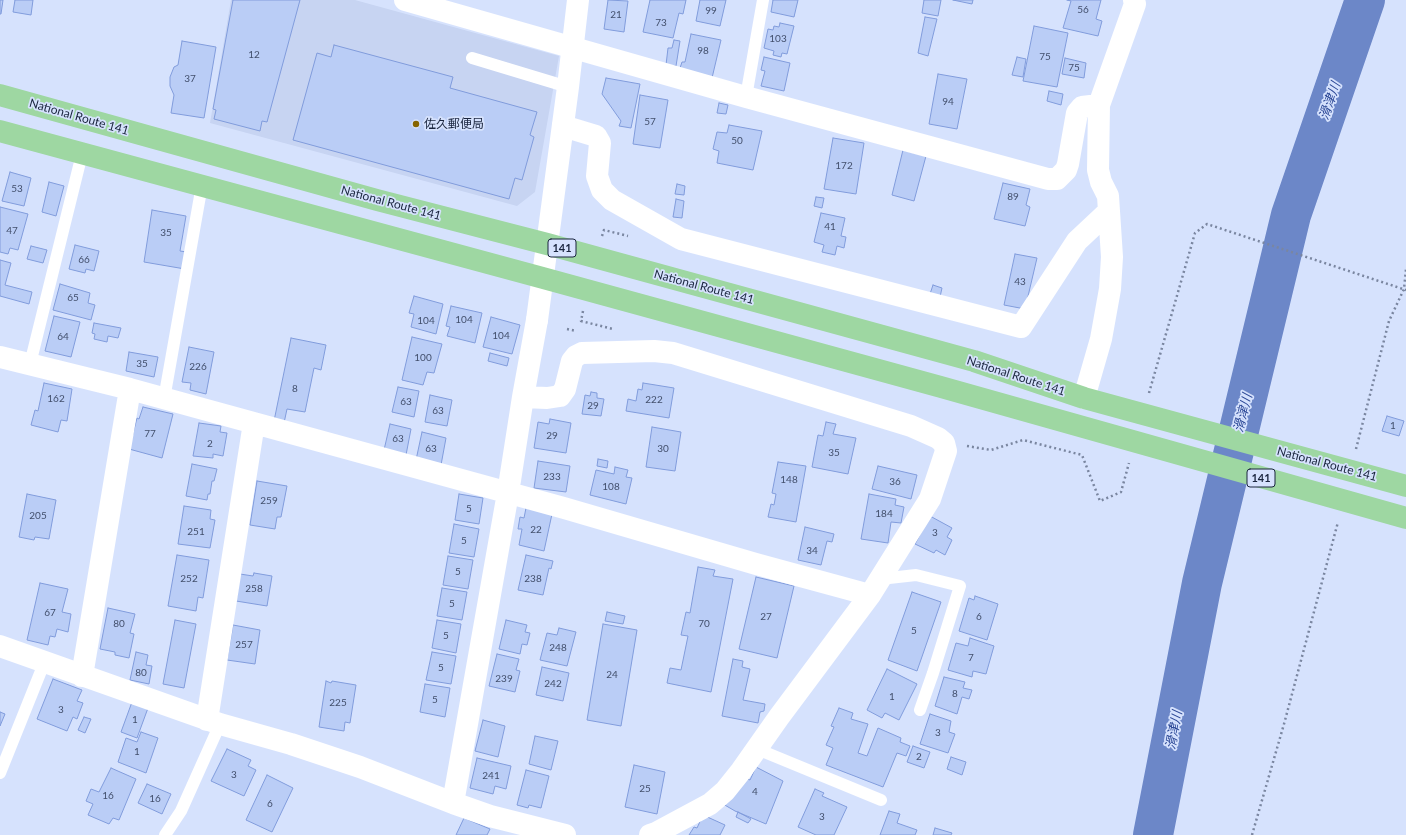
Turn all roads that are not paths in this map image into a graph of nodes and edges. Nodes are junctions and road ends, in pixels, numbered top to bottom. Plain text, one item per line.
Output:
1 (405, 0) edge
2 (578, 0) edge
3 (763, 0) edge
4 (1134, 0) edge
5 (572, 47) junction
6 (472, 58) dead end
7 (568, 86) junction
8 (0, 95) edge
9 (746, 97) junction
10 (1099, 105) junction
11 (563, 126) junction
12 (0, 131) edge
13 (82, 154) junction
14 (202, 185) junction
15 (1109, 211) junction
16 (547, 244) junction
17 (543, 278) junction
18 (0, 357) edge
19 (30, 364) junction
20 (130, 389) junction
21 (522, 397) junction
22 (1084, 398) junction
23 (164, 399) junction
24 (254, 423) junction
25 (1406, 486) edge
26 (508, 493) junction
27 (1406, 518) edge
28 (875, 587) junction
29 (0, 646) edge
30 (45, 661) junction
31 (82, 676) junction
32 (920, 710) dead end
33 (213, 722) junction
34 (757, 749) junction
35 (0, 773) edge
36 (881, 800) dead end
37 (453, 803) junction
38 (165, 835) edge
39 (565, 835) edge
40 (650, 835) edge

1 - 5 street
2 - 5 street
3 - 9 lane
4 - 10 street
5 - 7 street
5 - 9 street
6 - 7 lane
7 - 11 street
8 - 16 highway, National Route 141 / 141
9 - 10 street
10 - 15 street
11 - 15 street
11 - 16 street
12 - 13 highway, 141
13 - 14 highway, 141
13 - 19 lane
14 - 17 highway, 141
14 - 23 lane
15 - 22 street
16 - 17 street
16 - 22 highway, National Route 141 / 141
17 - 21 street
17 - 27 highway, 141
18 - 19 street
19 - 20 street
20 - 23 street
20 - 31 street
21 - 26 street
21 - 28 street
22 - 25 highway, National Route 141 / 141
23 - 24 street
24 - 26 street
24 - 33 street
26 - 28 street
26 - 37 street
28 - 32 lane
28 - 34 street
29 - 30 street
30 - 31 street
30 - 35 lane
31 - 33 street
33 - 37 street
33 - 38 lane
34 - 36 lane
34 - 40 street
37 - 39 street

